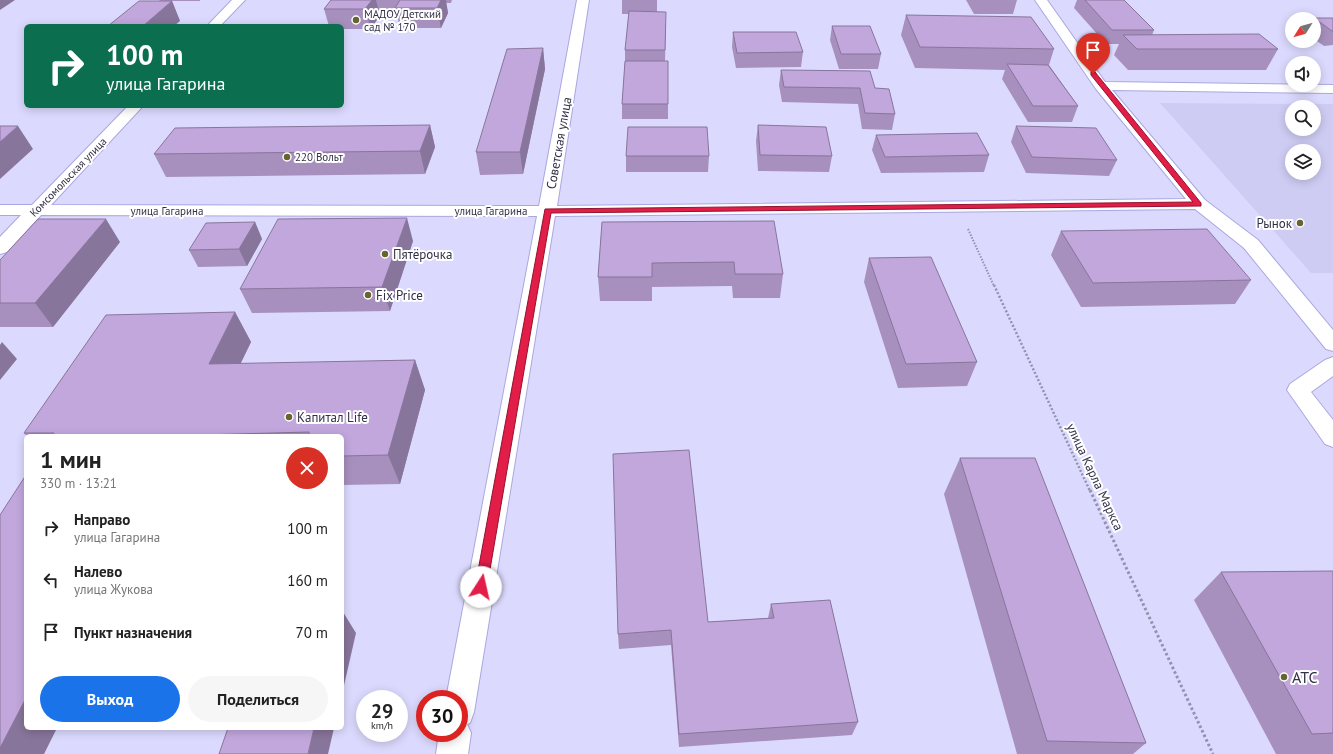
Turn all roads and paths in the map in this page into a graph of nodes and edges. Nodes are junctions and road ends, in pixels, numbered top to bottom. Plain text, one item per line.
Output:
1 (239, 0) edge
2 (583, 0) edge
3 (1041, 0) edge
4 (216, 24) edge
5 (1101, 86) junction
6 (1333, 89) edge
7 (134, 108) edge
8 (1199, 204) junction
9 (958, 208) junction
10 (0, 210) edge
11 (35, 210) junction
12 (547, 211) junction
13 (0, 248) edge
14 (1333, 344) edge
15 (1333, 365) edge
16 (1333, 438) edge
17 (463, 690) edge
18 (454, 742) edge
19 (452, 754) edge
20 (1213, 754) edge

1 - 4 street
2 - 12 street, Советская улица
3 - 5 street
5 - 6 street
5 - 8 street
7 - 11 street, Комсомольская улица
8 - 9 street, улица Гагарина
8 - 14 street
9 - 12 street, улица Гагарина
9 - 20 path, улица Карла Маркса
10 - 11 street, улица Гагарина
11 - 12 street, улица Гагарина
11 - 13 street, Комсомольская улица
12 - 17 street, Советская улица
15 - 16 street
18 - 19 street

